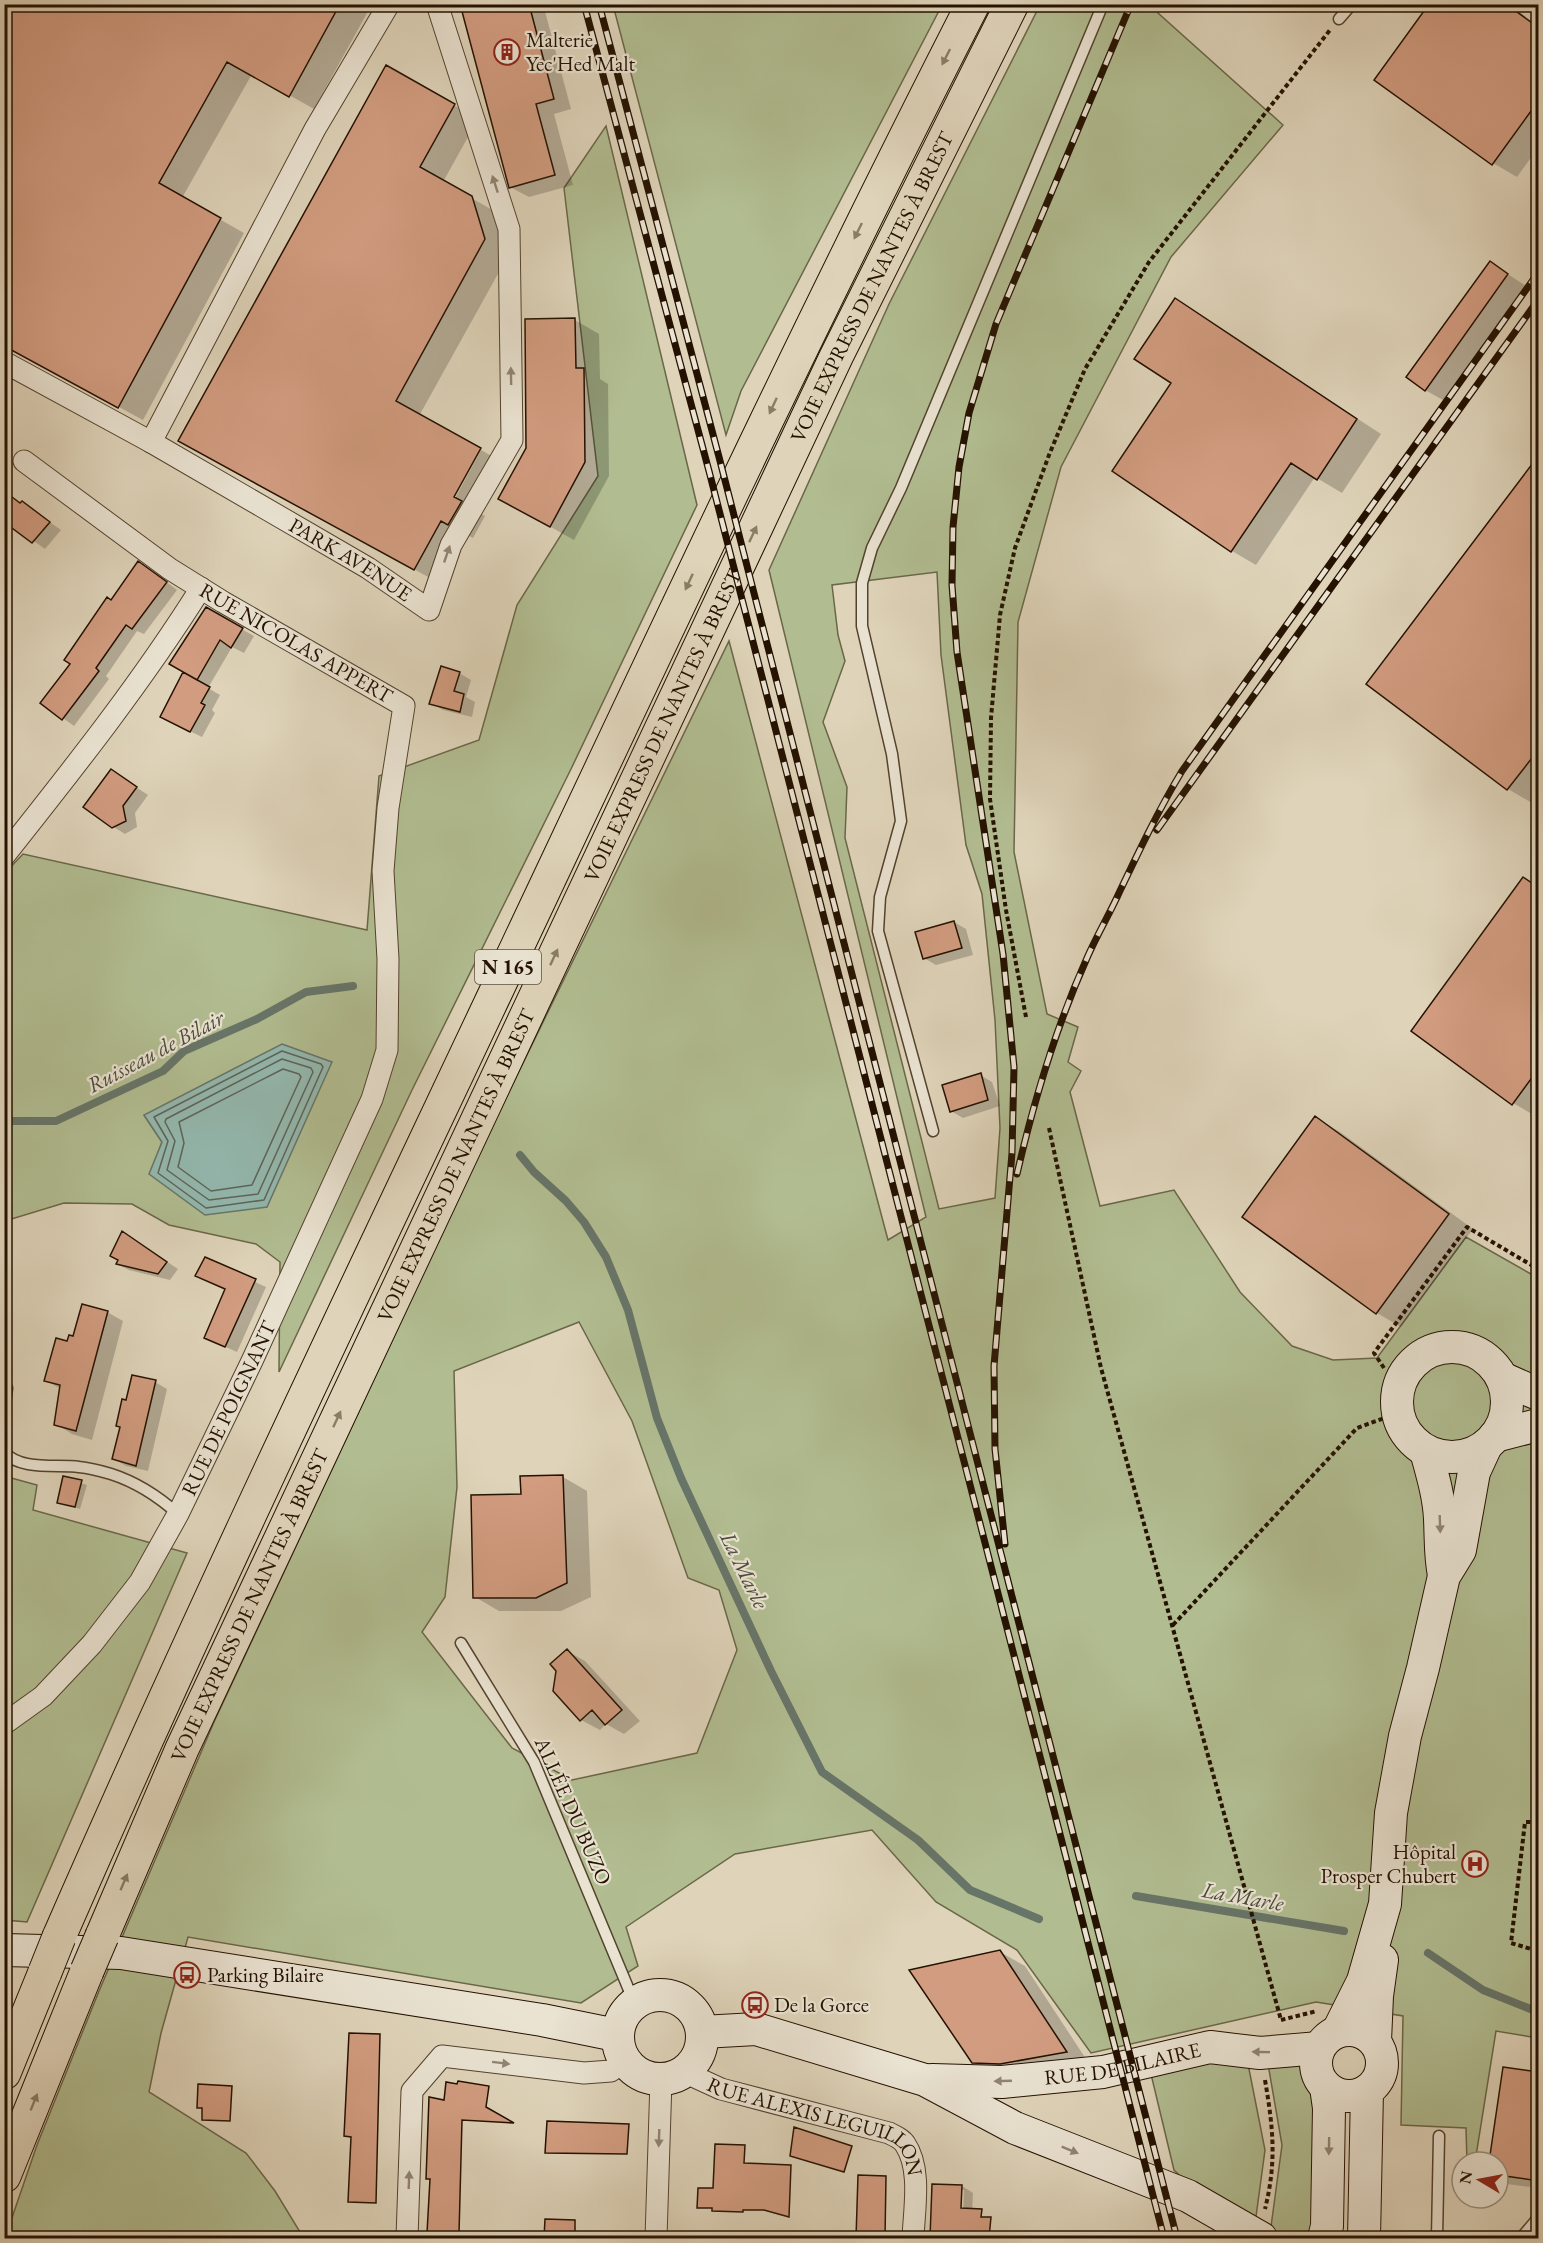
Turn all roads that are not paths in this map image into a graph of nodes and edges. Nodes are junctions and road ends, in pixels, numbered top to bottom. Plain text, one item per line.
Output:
1 (388, 4) edge
2 (437, 4) edge
3 (973, 4) edge
4 (1012, 4) edge
5 (1102, 4) edge
6 (1347, 6) edge
7 (1340, 19) road end
8 (4, 362) edge
9 (151, 442) junction
10 (24, 461) dead end
11 (201, 588) junction
12 (4, 856) edge
13 (387, 1050) joint
14 (933, 1131) dead end
15 (1502, 1378) junction
16 (7, 1388) dead end
17 (1539, 1394) edge
18 (4, 1413) edge
19 (1539, 1425) edge
20 (1490, 1441) junction
21 (1426, 1451) junction
22 (4, 1452) edge
23 (178, 1514) junction
24 (1444, 1576) junction
25 (461, 1643) dead end
26 (4, 1724) edge
27 (1385, 1904) junction
28 (4, 1950) edge
29 (634, 2002) junction
30 (1328, 2030) junction
31 (702, 2032) junction
32 (1375, 2041) junction
33 (620, 2048) junction
34 (4, 2073) edge
35 (673, 2076) junction
36 (925, 2080) junction
37 (1326, 2087) junction
38 (1367, 2091) junction
39 (1439, 2136) dead end
40 (4, 2176) edge
41 (1539, 2218) edge
42 (1260, 2237) edge
43 (407, 2238) edge
44 (656, 2238) edge
45 (913, 2238) edge
46 (1324, 2238) edge
47 (1364, 2238) edge
48 (1437, 2238) edge
49 (1521, 2238) edge

1 - 9 street
9 -> 2 street, PARK AVENUE
3 -> 34 highway, VOIE EXPRESS DE NANTES À BREST / N 165, bridge
40 -> 4 highway, VOIE EXPRESS DE NANTES À BREST / N 165, bridge
5 - 14 lane
6 - 7 lane
8 - 9 street, PARK AVENUE
10 - 11 street, RUE NICOLAS APPERT
11 - 12 street
11 - 13 street, RUE NICOLAS APPERT
13 - 23 street, RUE DE POIGNANT
15 - 17 street
15 - 20 street
15 - 21 street
16 - 18 lane
19 - 20 street
20 - 21 street
20 - 24 street
21 -> 24 street
22 - 23 lane
23 - 26 street, RUE DE POIGNANT
24 - 27 street
25 - 29 lane, ALLÉE DU BUZO
27 - 30 street
27 - 32 street
28 - 33 street
29 - 31 street
29 - 33 street
30 - 32 street
30 -> 36 street, RUE DE BILAIRE
30 - 37 street
31 - 35 street
31 - 36 street, RUE DE BILAIRE
32 - 38 street
33 - 35 street
43 -> 33 street
35 -> 44 street
35 - 45 street, RUE ALEXIS LEGUILLON
36 -> 42 street, RUE DE BILAIRE
37 - 38 street
37 -> 46 street
38 - 47 street
39 - 48 lane
41 - 49 lane

